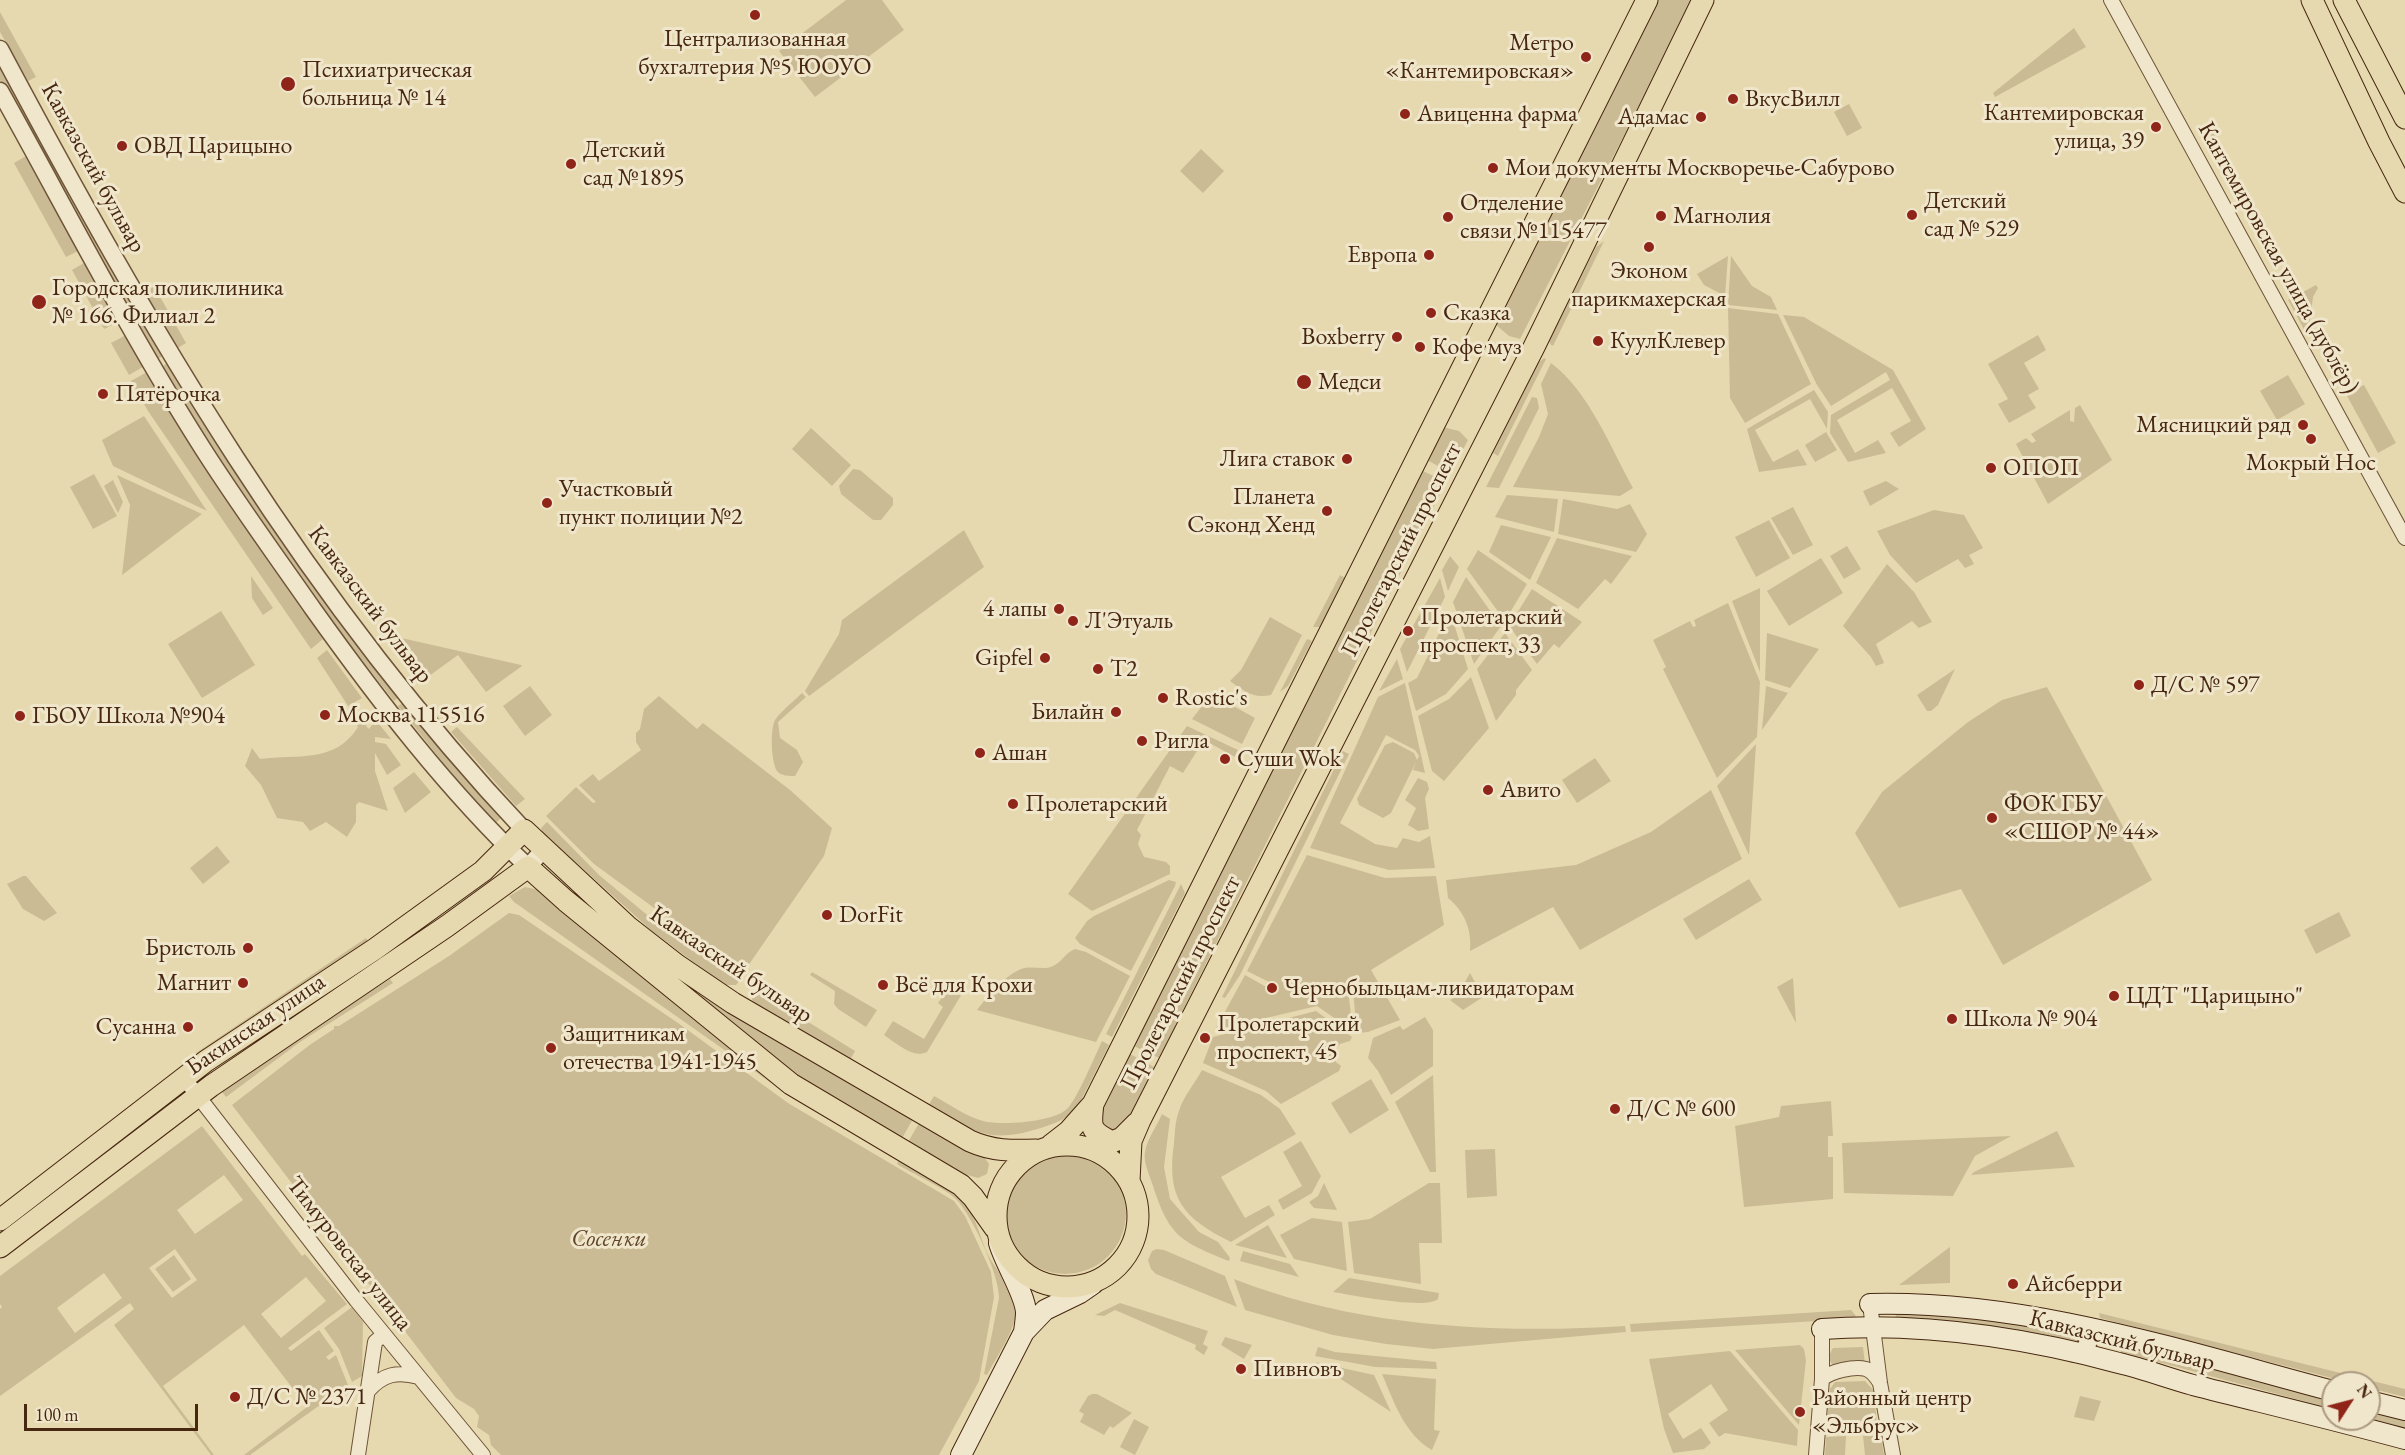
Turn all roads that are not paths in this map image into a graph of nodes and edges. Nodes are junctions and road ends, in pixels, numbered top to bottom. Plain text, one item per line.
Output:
1 (1647, 0) edge
2 (1702, 0) edge
3 (2111, 0) edge
4 (2300, 0) edge
5 (2312, 0) edge
6 (2344, 0) edge
7 (0, 49) edge
8 (0, 91) edge
9 (2405, 118) edge
10 (2379, 142) junction
11 (2405, 192) edge
12 (2405, 538) edge
13 (524, 830) junction
14 (507, 846) junction
15 (544, 849) junction
16 (528, 867) junction
17 (184, 1078) junction
18 (198, 1096) junction
19 (1093, 1104) junction
20 (1140, 1120) junction
21 (1043, 1147) junction
22 (1129, 1181) junction
23 (0, 1220) edge
24 (997, 1236) junction
25 (0, 1247) edge
26 (1093, 1284) junction
27 (1870, 1304) joint
28 (1873, 1326) junction
29 (2078, 1327) junction
30 (1822, 1329) joint
31 (1024, 1332) junction
32 (384, 1334) junction
33 (2123, 1336) junction
34 (2073, 1353) junction
35 (2118, 1362) junction
36 (419, 1377) junction
37 (1822, 1379) junction
38 (1880, 1383) junction
39 (2321, 1388) edge
40 (368, 1391) junction
41 (2381, 1404) edge
42 (2405, 1410) edge
43 (2405, 1439) edge
44 (357, 1455) edge
45 (483, 1455) edge
46 (961, 1455) edge
47 (1816, 1455) edge
48 (1893, 1455) edge

1 - 19 main road, Пролетарский проспект
2 - 20 main road, Пролетарский проспект
3 - 12 street, Кантемировская улица (дублёр)
4 - 10 main road
5 - 10 main road
6 - 9 main road
7 - 13 street, Кавказский бульвар
8 - 14 street, Кавказский бульвар
10 - 11 main road
13 - 14 main road, Бакинская улица
13 - 15 main road, Кавказский бульвар
14 - 16 street, Кавказский бульвар
14 - 17 main road, Бакинская улица
15 - 16 street, Бакинская улица
15 - 21 main road, Кавказский бульвар
16 - 18 main road, Бакинская улица
16 - 24 main road, Кавказский бульвар
17 - 18 street, Тимуровская улица
17 - 23 main road, Бакинская улица
18 - 25 main road, Бакинская улица
18 - 32 street, Тимуровская улица
19 - 20 main road, Пролетарский проспект
19 - 21 main road, Пролетарский проспект
20 - 22 main road, Пролетарский проспект
21 - 22 main road
21 - 24 main road
22 - 26 main road
24 - 26 main road
24 - 31 main road
26 - 31 main road
27 - 28 street
27 - 29 main road, Кавказский бульвар
28 - 30 main road, Кавказский бульвар
28 - 34 main road, Кавказский бульвар
28 - 38 street
29 - 33 main road, Кавказский бульвар
29 - 34 street
30 - 37 street
31 - 46 main road
32 - 36 street, Тимуровская улица
32 - 40 street
33 - 35 street
33 - 39 main road, Кавказский бульвар
34 - 35 main road, Кавказский бульвар
35 - 43 main road, Кавказский бульвар
36 - 40 street
36 - 45 street, Тимуровская улица
37 - 38 street
37 - 47 street
38 - 48 street
40 - 44 street
41 - 42 main road

